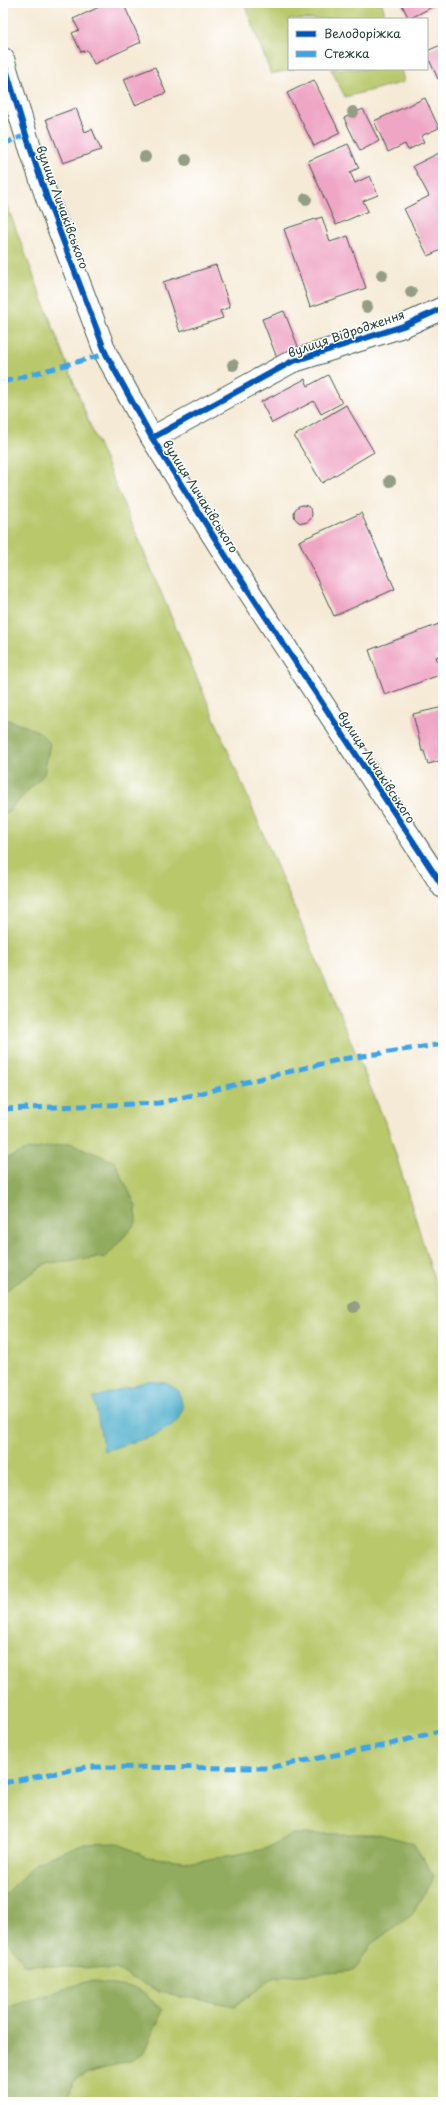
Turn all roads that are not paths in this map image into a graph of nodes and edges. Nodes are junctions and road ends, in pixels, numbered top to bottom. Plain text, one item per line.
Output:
1 (3, 59) edge
2 (443, 308) edge
3 (152, 438) junction
4 (443, 887) edge

1 - 3 street, вулиця Личаківського
2 - 3 street, вулиця Відродження
3 - 4 street, вулиця Личаківського

